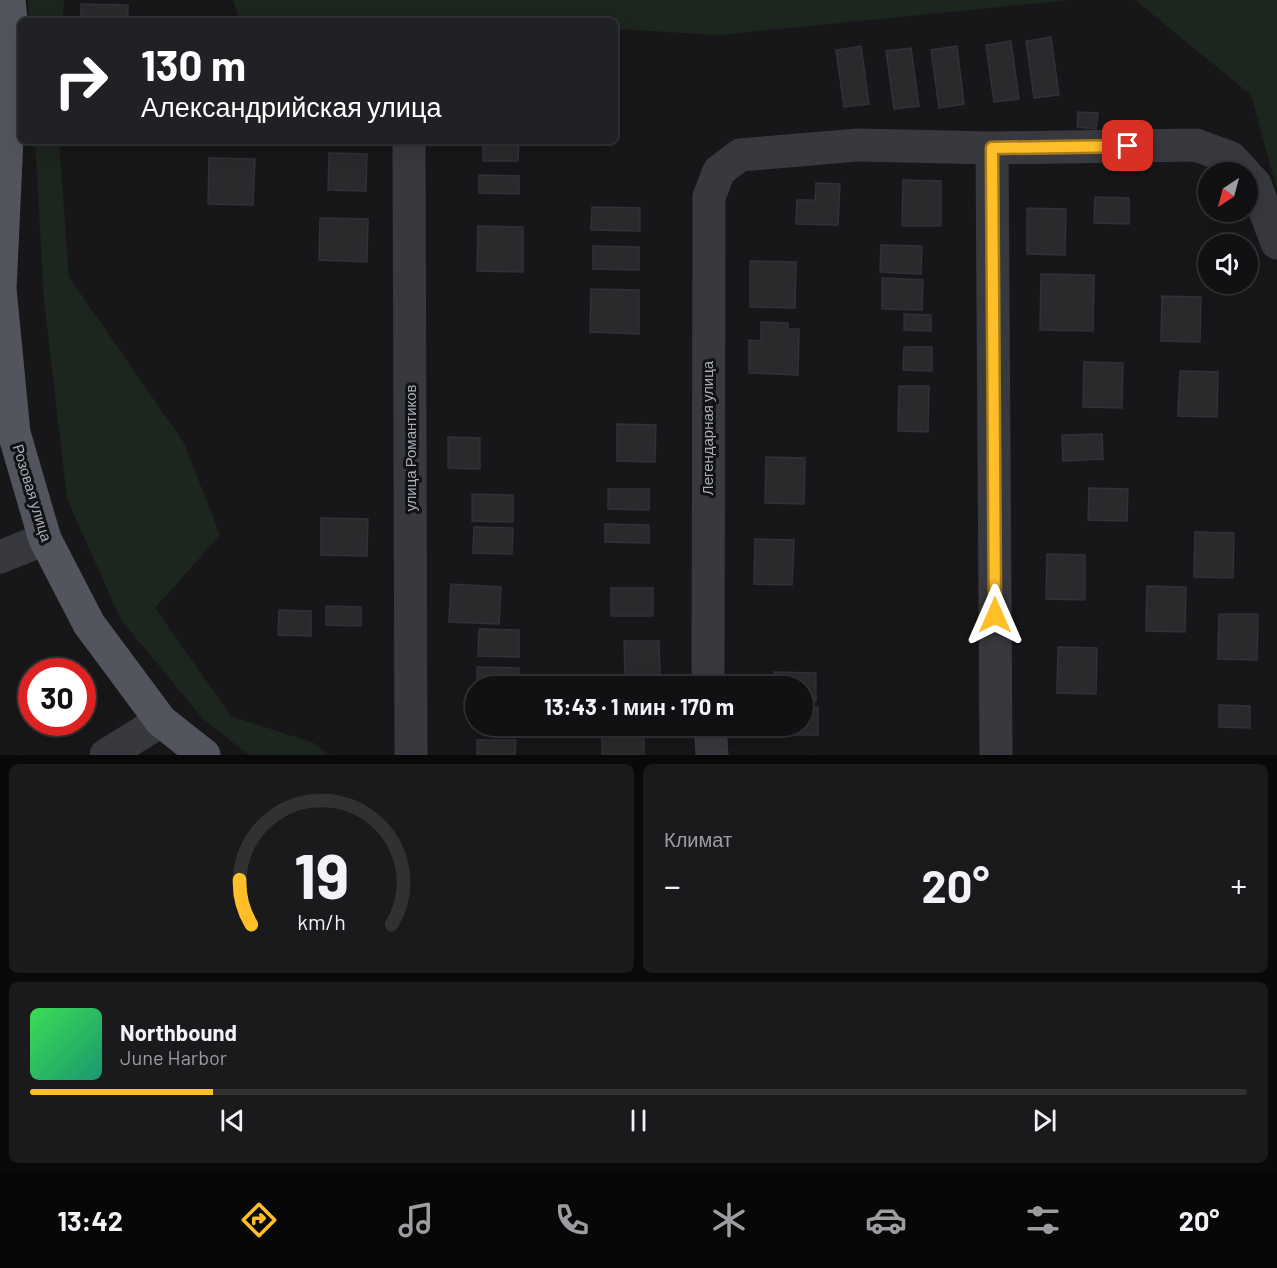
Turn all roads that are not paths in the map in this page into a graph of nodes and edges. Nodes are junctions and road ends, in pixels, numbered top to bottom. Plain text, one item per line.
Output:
1 (9, 0) edge
2 (409, 144) edge
3 (992, 148) junction
4 (1235, 162) edge
5 (2, 174) edge
6 (1258, 192) edge
7 (2, 233) edge
8 (1277, 243) edge
9 (45, 539) junction
10 (0, 557) edge
11 (708, 676) edge
12 (161, 721) junction
13 (711, 736) edge
14 (107, 755) edge
15 (204, 755) edge
16 (411, 755) edge
17 (712, 755) edge
18 (996, 755) edge

1 - 5 main road, Розовая улица
2 - 16 street, улица Романтиков
3 - 4 street
3 - 11 street, Легендарная улица
3 - 18 street
5 - 7 main road, Розовая улица
6 - 8 street
7 - 9 main road, Розовая улица
9 - 10 street
9 - 12 main road, Розовая улица
12 - 14 street
12 - 15 main road, Розовая улица
13 - 17 street

